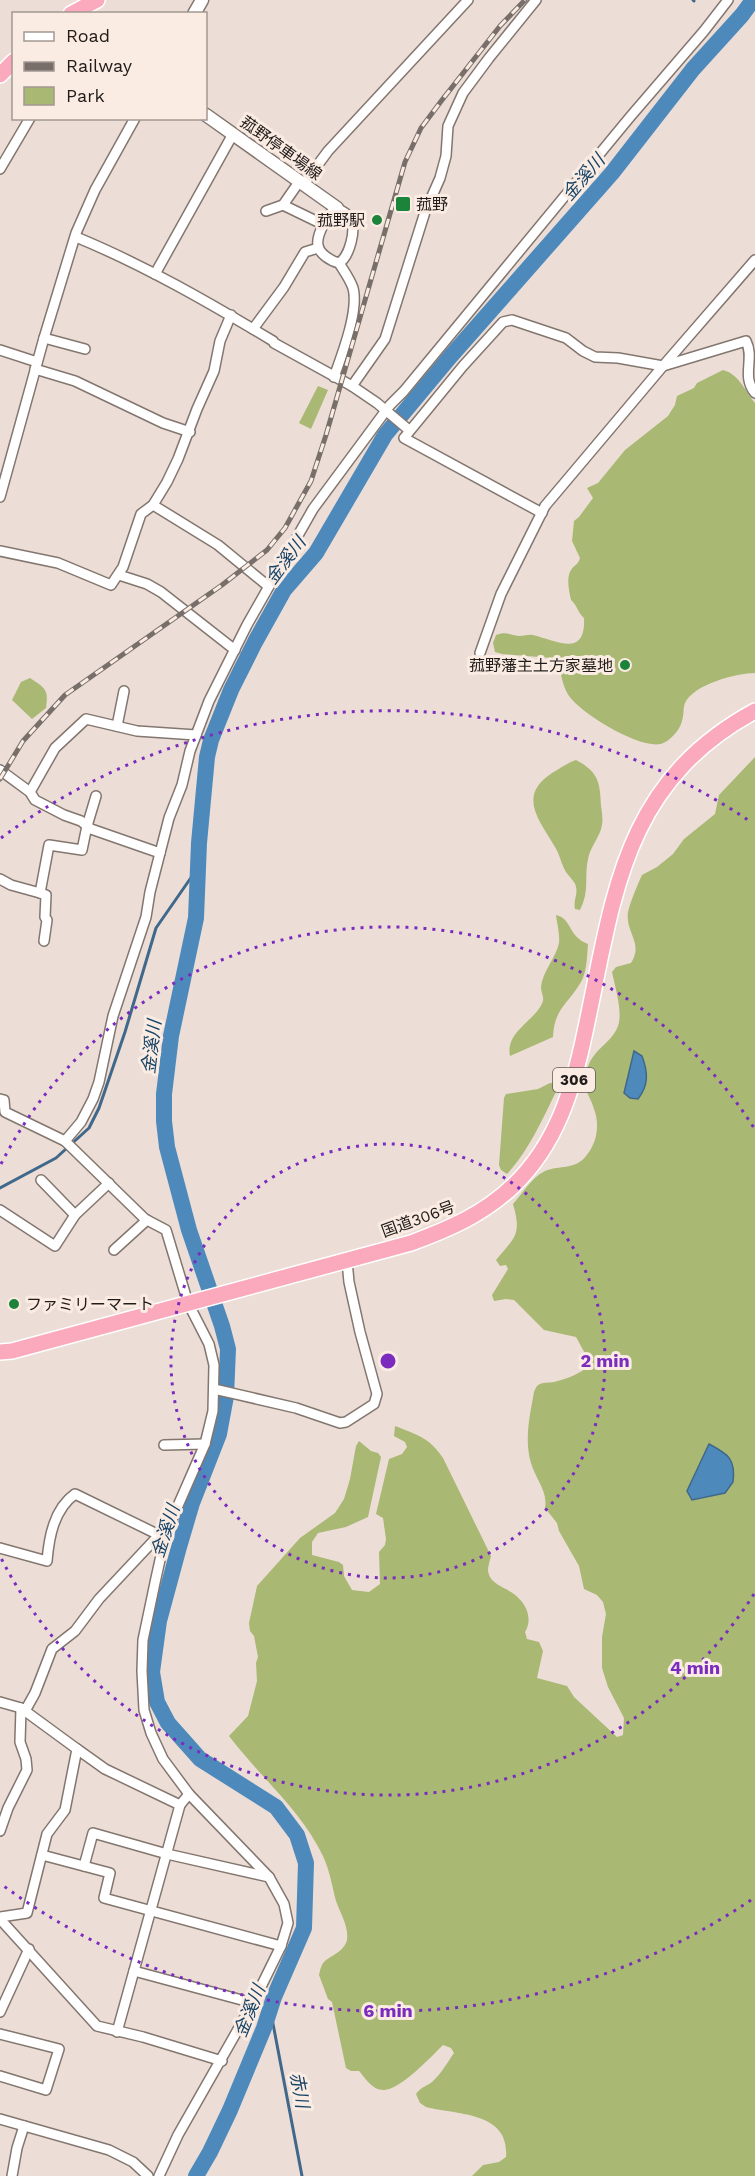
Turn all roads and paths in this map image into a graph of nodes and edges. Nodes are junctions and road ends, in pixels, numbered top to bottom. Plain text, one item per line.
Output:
1 (98, 0) edge
2 (468, 0) edge
3 (536, 0) edge
4 (728, 0) edge
5 (74, 12) edge
6 (12, 63) edge
7 (0, 75) edge
8 (207, 116) edge
9 (29, 120) edge
10 (134, 120) edge
11 (233, 134) junction
12 (0, 169) edge
13 (301, 183) junction
14 (283, 205) junction
15 (337, 208) junction
16 (266, 212) dead end
17 (316, 221) dead end
18 (76, 237) junction
19 (318, 248) junction
20 (755, 260) edge
21 (339, 263) junction
22 (155, 274) junction
23 (231, 315) junction
24 (253, 329) junction
25 (44, 338) junction
26 (85, 349) dead end
27 (0, 350) edge
28 (36, 366) junction
29 (663, 366) junction
30 (334, 377) junction
31 (352, 386) junction
32 (755, 393) edge
33 (387, 411) junction
34 (408, 428) junction
35 (190, 432) junction
36 (0, 497) edge
37 (153, 505) junction
38 (542, 513) junction
39 (0, 551) edge
40 (119, 574) junction
41 (268, 586) junction
42 (235, 650) junction
43 (480, 653) dead end
44 (124, 691) dead end
45 (755, 711) edge
46 (117, 726) junction
47 (197, 738) junction
48 (0, 770) edge
49 (30, 792) junction
50 (96, 796) dead end
51 (87, 826) junction
52 (160, 853) junction
53 (0, 879) edge
54 (40, 893) junction
55 (44, 941) dead end
56 (0, 1099) edge
57 (69, 1145) junction
58 (41, 1180) dead end
59 (109, 1183) junction
60 (0, 1210) edge
61 (75, 1215) junction
62 (147, 1220) junction
63 (114, 1250) dead end
64 (347, 1261) junction
65 (194, 1302) junction
66 (0, 1352) edge
67 (216, 1389) junction
68 (205, 1444) junction
69 (164, 1445) dead end
70 (163, 1534) junction
71 (0, 1548) edge
72 (0, 1702) edge
73 (23, 1710) junction
74 (76, 1749) junction
75 (189, 1794) junction
76 (180, 1805) junction
77 (0, 1831) edge
78 (167, 1854) junction
79 (42, 1855) junction
80 (84, 1866) junction
81 (269, 1877) junction
82 (149, 1911) junction
83 (0, 1918) edge
84 (281, 1946) junction
85 (29, 1949) junction
86 (135, 1971) junction
87 (253, 2003) junction
88 (0, 2012) edge
89 (117, 2032) junction
90 (0, 2034) edge
91 (222, 2061) junction
92 (0, 2076) edge
93 (0, 2119) edge
94 (24, 2126) junction
95 (12, 2176) edge
96 (148, 2176) edge
97 (159, 2176) edge

1 - 5 highway
2 - 13 street
3 - 31 street
4 - 33 street
6 - 7 highway
8 - 11 main road, 菰野停車場線
9 - 12 street
10 - 18 street
11 - 13 main road, 菰野停車場線
11 - 22 street
13 - 14 street
13 - 15 main road, 菰野停車場線
14 - 16 street
14 - 17 street
15 - 19 street
15 - 21 street
18 - 22 street
18 - 25 street
19 - 21 street
19 - 24 street
20 - 29 street
21 - 30 street
22 - 23 street
23 - 24 street
23 - 35 street
24 - 30 street
25 - 26 street
25 - 28 street
27 - 28 street
28 - 35 street
28 - 36 street
29 - 32 street
29 - 34 street
29 - 38 street
30 - 31 street
31 - 33 street
33 - 34 street
33 - 41 street
34 - 38 street
35 - 37 street
37 - 40 street
37 - 41 street
38 - 43 street
39 - 40 street
40 - 42 street
41 - 42 street
42 - 47 street
44 - 46 street
45 - 64 highway, 国道306号 / 306
46 - 47 street
46 - 49 street
47 - 52 street
48 - 49 street
49 - 51 street
50 - 51 street
51 - 52 street
51 - 54 street
52 - 57 street
53 - 54 street
54 - 55 street
56 - 57 street
57 - 59 street
58 - 61 street
59 - 61 street
59 - 62 street
60 - 61 street
62 - 63 street
62 - 65 street
64 - 65 highway, 国道306号 / 306
64 - 67 street
65 - 66 highway, 国道306号 / 306
65 - 67 street
67 - 68 street
68 - 69 street
68 - 70 street
70 - 71 street
70 - 73 street
70 - 75 street
72 - 73 street
73 - 74 street
73 - 77 street
74 - 76 street
74 - 79 street
75 - 76 street
75 - 81 street
76 - 78 street
78 - 80 street
78 - 81 street
78 - 82 street
79 - 80 street
79 - 83 street
80 - 82 street
81 - 84 street
82 - 84 street
82 - 86 street
83 - 85 street
84 - 87 street
85 - 88 street
85 - 89 street
86 - 87 street
86 - 89 street
87 - 91 street
89 - 91 street
90 - 92 street
91 - 97 street
93 - 94 street
94 - 95 street
94 - 96 street

